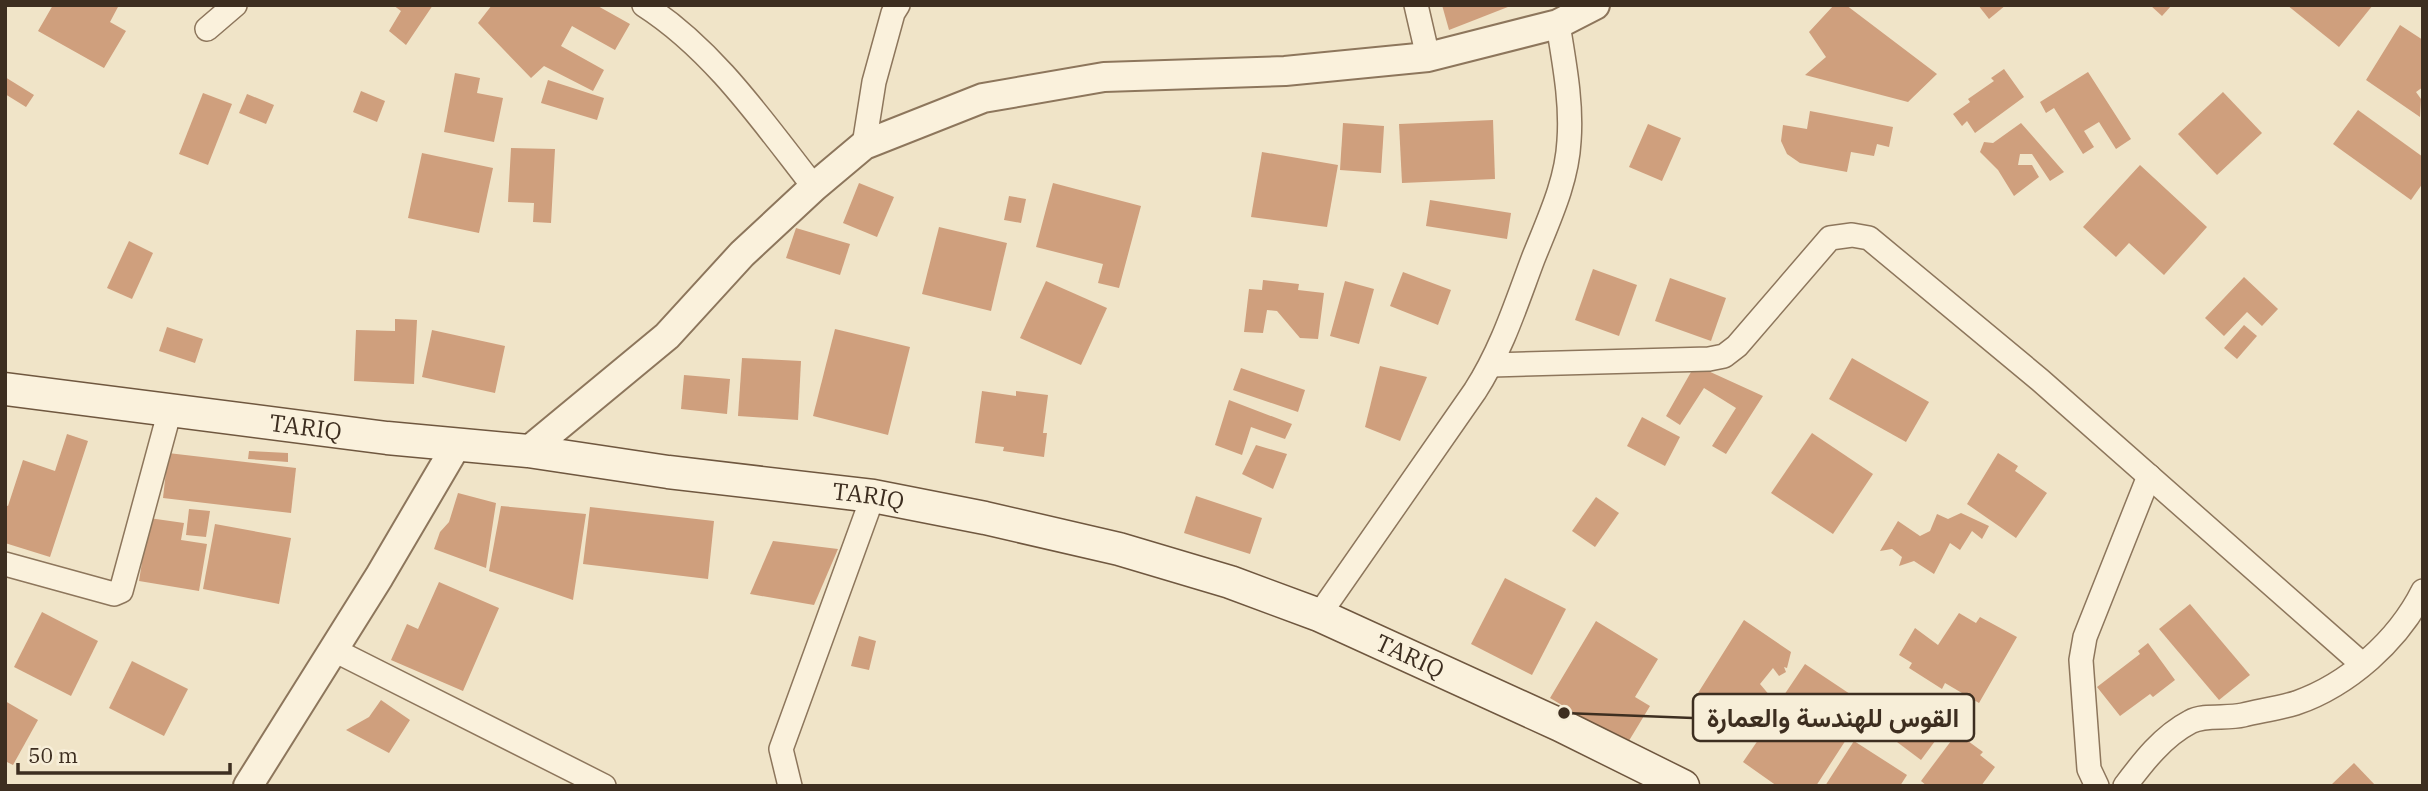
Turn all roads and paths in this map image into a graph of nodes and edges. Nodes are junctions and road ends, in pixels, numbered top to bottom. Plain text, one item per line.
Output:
1 (235, 5) edge
2 (644, 5) edge
3 (898, 5) edge
4 (1416, 5) edge
5 (1595, 5) edge
6 (1558, 23) junction
7 (207, 29) dead end
8 (1428, 57) junction
9 (864, 145) junction
10 (814, 187) junction
11 (1492, 365) junction
12 (5, 389) edge
13 (170, 410) junction
14 (456, 446) junction
15 (528, 451) junction
16 (2149, 476) junction
17 (873, 496) junction
18 (5, 564) edge
19 (2423, 591) edge
20 (1319, 615) junction
21 (334, 650) junction
22 (2362, 664) junction
23 (248, 786) edge
24 (604, 786) edge
25 (790, 786) edge
26 (1683, 786) edge
27 (2096, 786) edge
28 (2125, 786) edge

1 - 7 street
2 - 10 street
3 - 9 street
4 - 8 street
5 - 6 street
6 - 8 street
6 - 11 street
8 - 9 street
9 - 10 street
10 - 15 street
11 - 16 street
11 - 20 street
12 - 13 main road, TARIQ
13 - 14 main road, TARIQ
13 - 18 street
14 - 15 main road, TARIQ
14 - 21 street
15 - 17 main road, TARIQ
16 - 22 street
16 - 27 street
17 - 20 main road, TARIQ
17 - 25 street
19 - 22 street
20 - 26 main road, TARIQ
21 - 23 street
21 - 24 street
22 - 28 street

